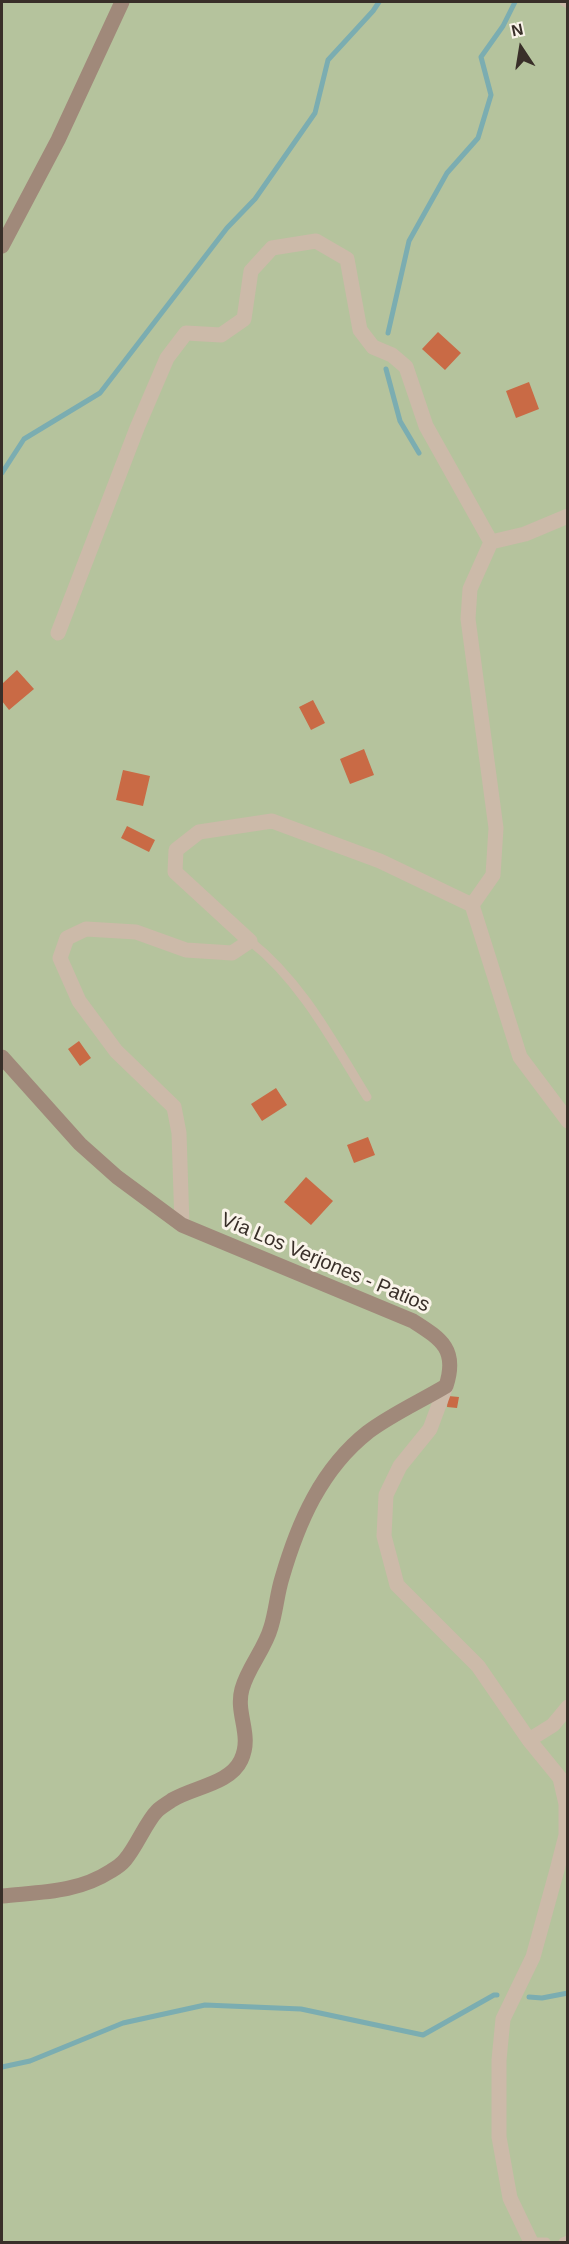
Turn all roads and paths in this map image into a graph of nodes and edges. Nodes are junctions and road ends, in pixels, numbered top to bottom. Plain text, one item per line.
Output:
1 (122, 2) edge
2 (564, 2) edge
3 (567, 4) edge
4 (2, 246) edge
5 (567, 516) edge
6 (492, 542) junction
7 (58, 633) dead end
8 (472, 905) junction
9 (250, 941) junction
10 (2, 1057) edge
11 (367, 1097) dead end
12 (567, 1121) edge
13 (182, 1225) junction
14 (447, 1386) junction
15 (567, 1707) edge
16 (529, 1740) junction
17 (2, 1896) edge
18 (567, 2240) edge
19 (531, 2242) edge
20 (546, 2242) edge
21 (563, 2242) edge

1 - 4 street
2 - 3 lane
5 - 6 street
6 - 7 street
6 - 8 street
8 - 9 street
8 - 12 street
9 - 11 lane
9 - 13 street
10 - 13 street, Vía Los Verjones - Patios
13 - 14 street, Vía Los Verjones - Patios
14 - 16 street
14 - 17 street
15 - 16 street
16 - 19 street
18 - 21 lane
19 - 20 lane

